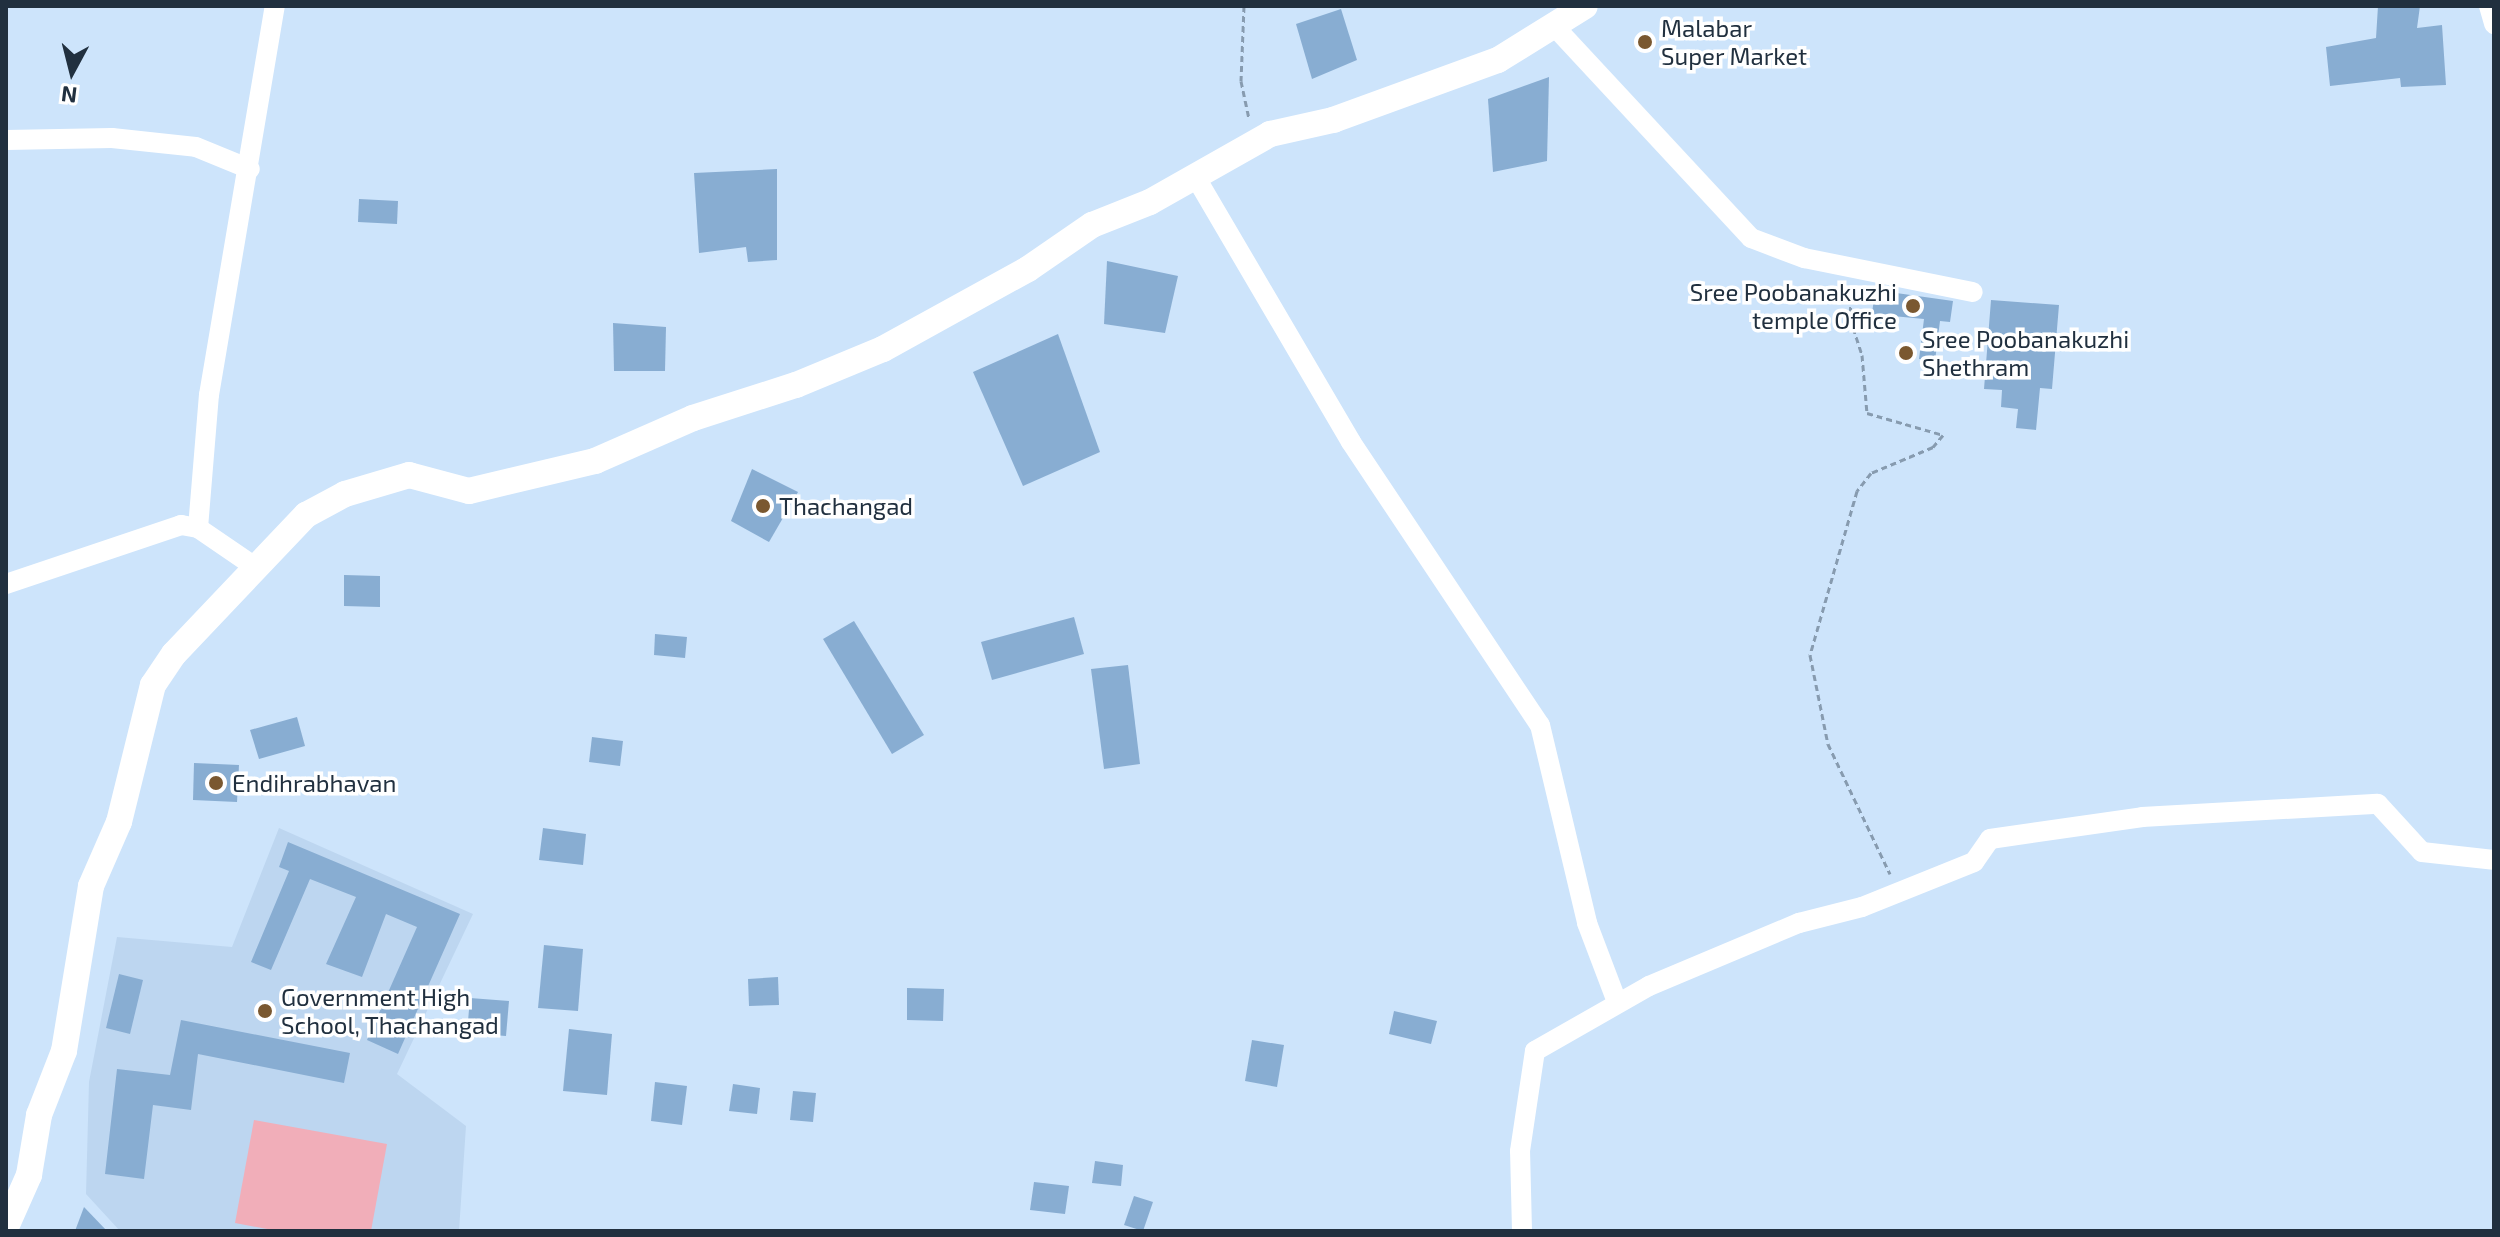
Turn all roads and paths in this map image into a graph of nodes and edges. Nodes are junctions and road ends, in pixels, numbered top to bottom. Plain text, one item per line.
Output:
1 (275, 6) edge
2 (1244, 6) edge
3 (1585, 6) edge
4 (2489, 6) edge
5 (2494, 24) edge
6 (1555, 27) junction
7 (6, 140) edge
8 (1254, 142) junction
9 (250, 169) junction
10 (1195, 176) junction
11 (1853, 268) junction
12 (1973, 292) dead end
13 (198, 528) junction
14 (258, 569) junction
15 (6, 584) edge
16 (2494, 860) edge
17 (1896, 891) junction
18 (1617, 1002) junction
19 (6, 1227) edge
20 (1522, 1231) edge

1 - 9 street
2 - 8 path
3 - 6 main road
4 - 5 street
6 - 8 main road
6 - 11 street
7 - 9 street
8 - 10 main road
9 - 13 street
10 - 14 main road
10 - 18 street
11 - 12 street
11 - 17 path
13 - 14 street
13 - 15 street
14 - 19 main road
16 - 17 street
17 - 18 street
18 - 20 street

